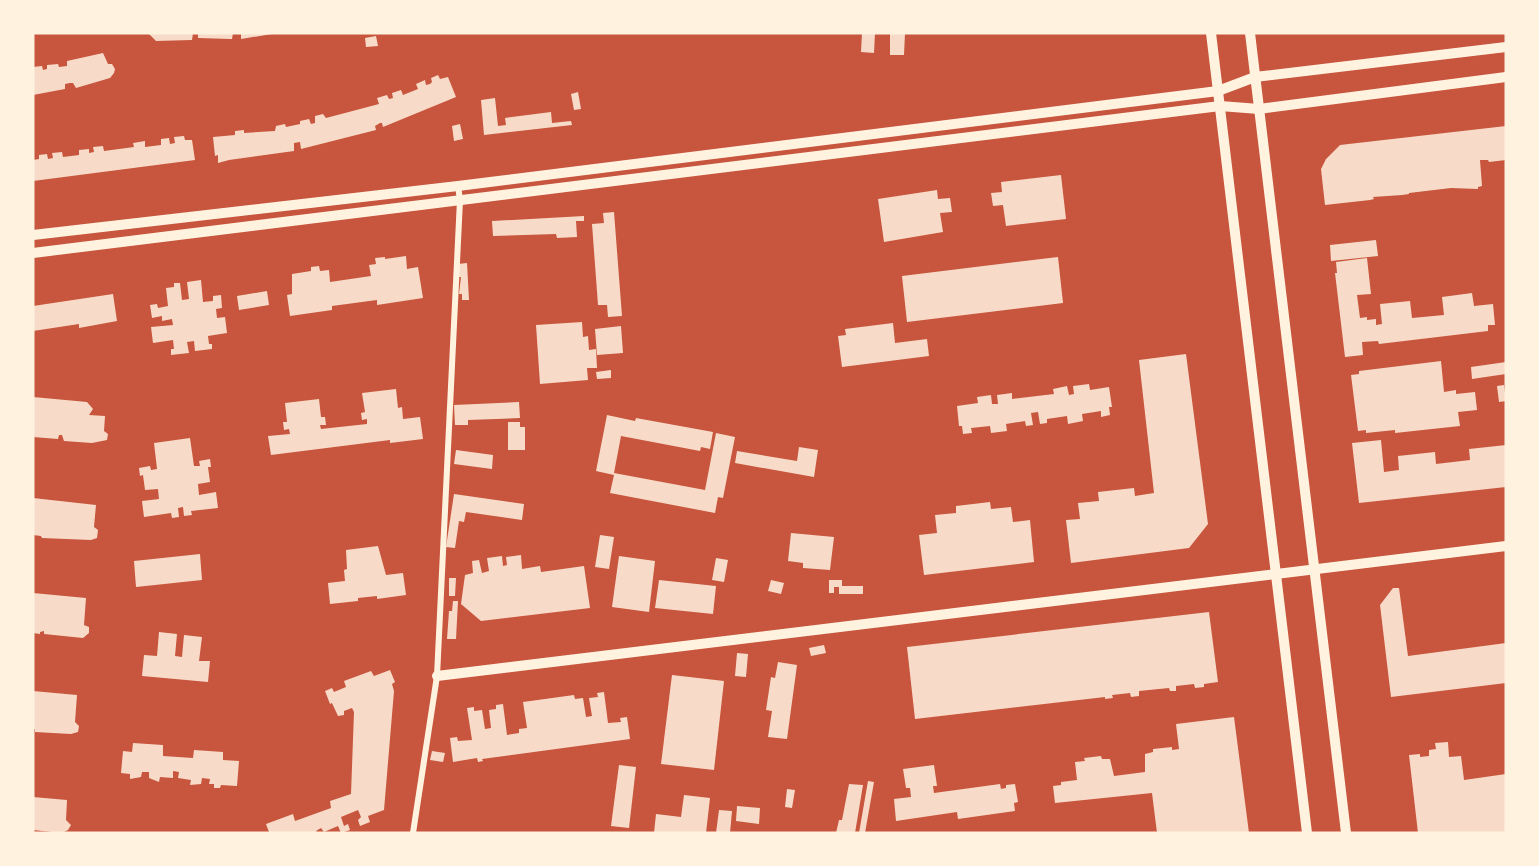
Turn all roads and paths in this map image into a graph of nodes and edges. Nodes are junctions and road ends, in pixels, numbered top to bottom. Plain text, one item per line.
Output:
1 (1211, 33) edge
2 (1250, 33) edge
3 (1506, 47) edge
4 (1506, 77) edge
5 (1255, 78) junction
6 (1218, 90) junction
7 (1220, 106) junction
8 (1259, 109) junction
9 (458, 186) junction
10 (460, 200) junction
11 (33, 235) edge
12 (33, 253) edge
13 (1506, 546) edge
14 (1315, 569) junction
15 (1276, 574) junction
16 (437, 676) junction
17 (413, 833) edge
18 (1307, 833) edge
19 (1346, 833) edge

1 - 6 main road
2 - 5 main road
3 - 5 main road
4 - 8 main road
5 - 6 main road
5 - 8 main road
6 - 7 main road
6 - 9 main road
7 - 8 main road
7 - 10 main road
7 - 15 main road
8 - 14 main road
9 - 10 street
9 - 11 main road
10 - 12 main road
10 - 16 street
13 - 14 main road
14 - 15 main road
14 - 19 main road
15 - 16 main road
15 - 18 main road
16 - 17 street

